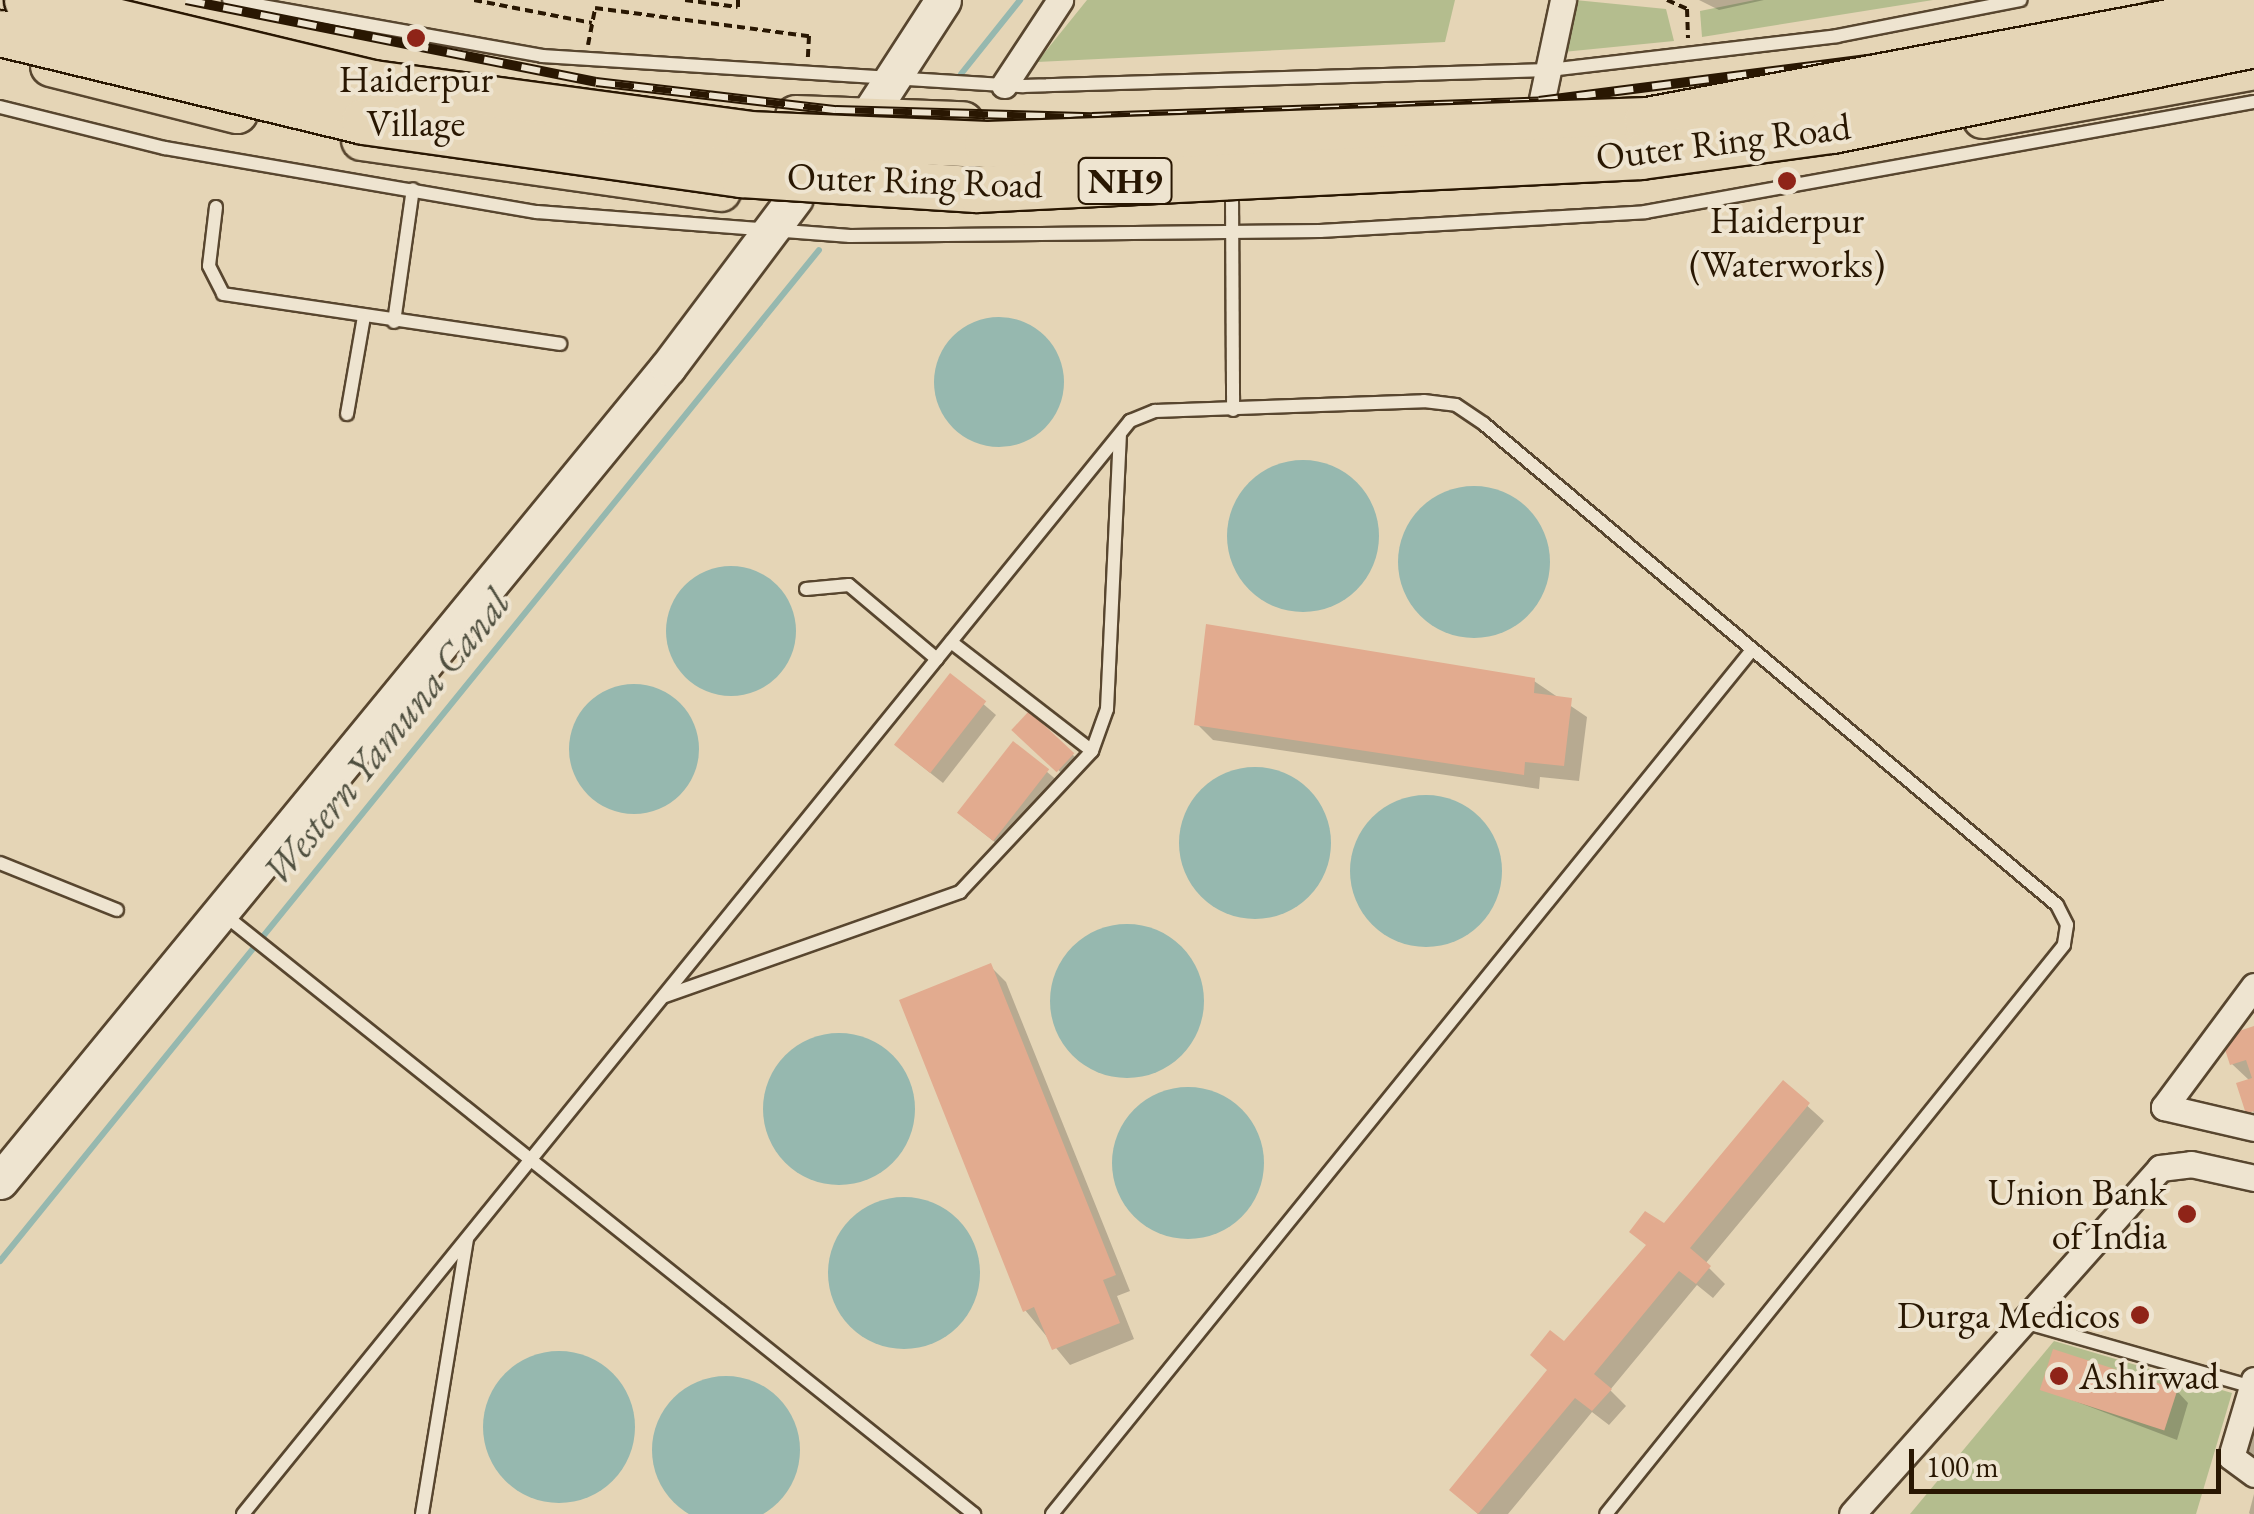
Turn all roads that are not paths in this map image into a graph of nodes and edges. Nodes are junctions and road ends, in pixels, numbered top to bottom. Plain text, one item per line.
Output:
1 (27, 0) edge
2 (104, 0) edge
3 (228, 0) edge
4 (943, 0) edge
5 (1060, 0) edge
6 (1563, 0) edge
7 (2020, 0) edge
8 (2231, 0) edge
9 (2254, 6) edge
10 (0, 33) edge
11 (272, 44) junction
12 (2254, 44) edge
13 (0, 52) edge
14 (1549, 70) junction
15 (2254, 70) edge
16 (892, 80) junction
17 (1004, 85) junction
18 (2254, 102) edge
19 (0, 107) edge
20 (1539, 113) junction
21 (868, 116) junction
22 (256, 117) junction
23 (412, 189) junction
24 (795, 198) junction
25 (216, 207) dead end
26 (1233, 215) junction
27 (770, 234) junction
28 (364, 317) junction
29 (394, 322) junction
30 (560, 344) dead end
31 (1233, 410) junction
32 (346, 414) dead end
33 (1120, 435) junction
34 (806, 589) dead end
35 (951, 642) junction
36 (1751, 651) junction
37 (937, 660) junction
38 (1092, 751) junction
39 (0, 863) edge
40 (216, 909) junction
41 (117, 910) dead end
42 (2254, 986) edge
43 (663, 997) junction
44 (2254, 1128) edge
45 (534, 1156) junction
46 (2254, 1178) edge
47 (0, 1182) edge
48 (467, 1238) junction
49 (2022, 1321) junction
50 (2253, 1384) edge
51 (2254, 1474) edge
52 (243, 1514) edge
53 (422, 1514) edge
54 (974, 1514) edge
55 (1052, 1514) edge
56 (1606, 1514) edge
57 (1852, 1514) edge

1 - 9 highway, Outer Ring Road / NH9, bridge
2 - 11 main road, Outer Ring Road
3 - 16 lane
4 - 16 street
5 - 17 street
6 - 14 street
7 - 14 lane
8 - 20 main road, Outer Ring Road
10 - 12 highway, Outer Ring Road / NH9, bridge
11 - 21 main road, Outer Ring Road
11 - 22 main road
13 - 22 main road, Outer Ring Road
14 - 17 lane
14 - 20 street
15 - 26 main road, Outer Ring Road
16 - 17 lane
16 - 21 street
18 - 26 lane
19 - 23 lane
20 - 21 main road, Outer Ring Road
22 - 24 main road, Outer Ring Road
23 - 27 lane
23 - 29 lane
24 - 26 main road, Outer Ring Road
24 - 27 street
25 - 28 lane
26 - 27 lane
26 - 31 lane
27 - 40 street
28 - 29 lane
28 - 32 lane
29 - 30 lane
31 - 33 lane
31 - 36 lane
33 - 35 lane
33 - 38 lane
34 - 37 lane
35 - 37 lane
35 - 38 lane
36 - 55 lane
36 - 56 lane
37 - 43 lane
38 - 43 lane
39 - 41 lane
40 - 45 lane
40 - 47 street
42 - 44 street
43 - 45 lane
45 - 48 lane
45 - 54 lane
46 - 49 street
48 - 52 lane
48 - 53 lane
49 - 50 lane
49 - 57 street
50 - 51 street

